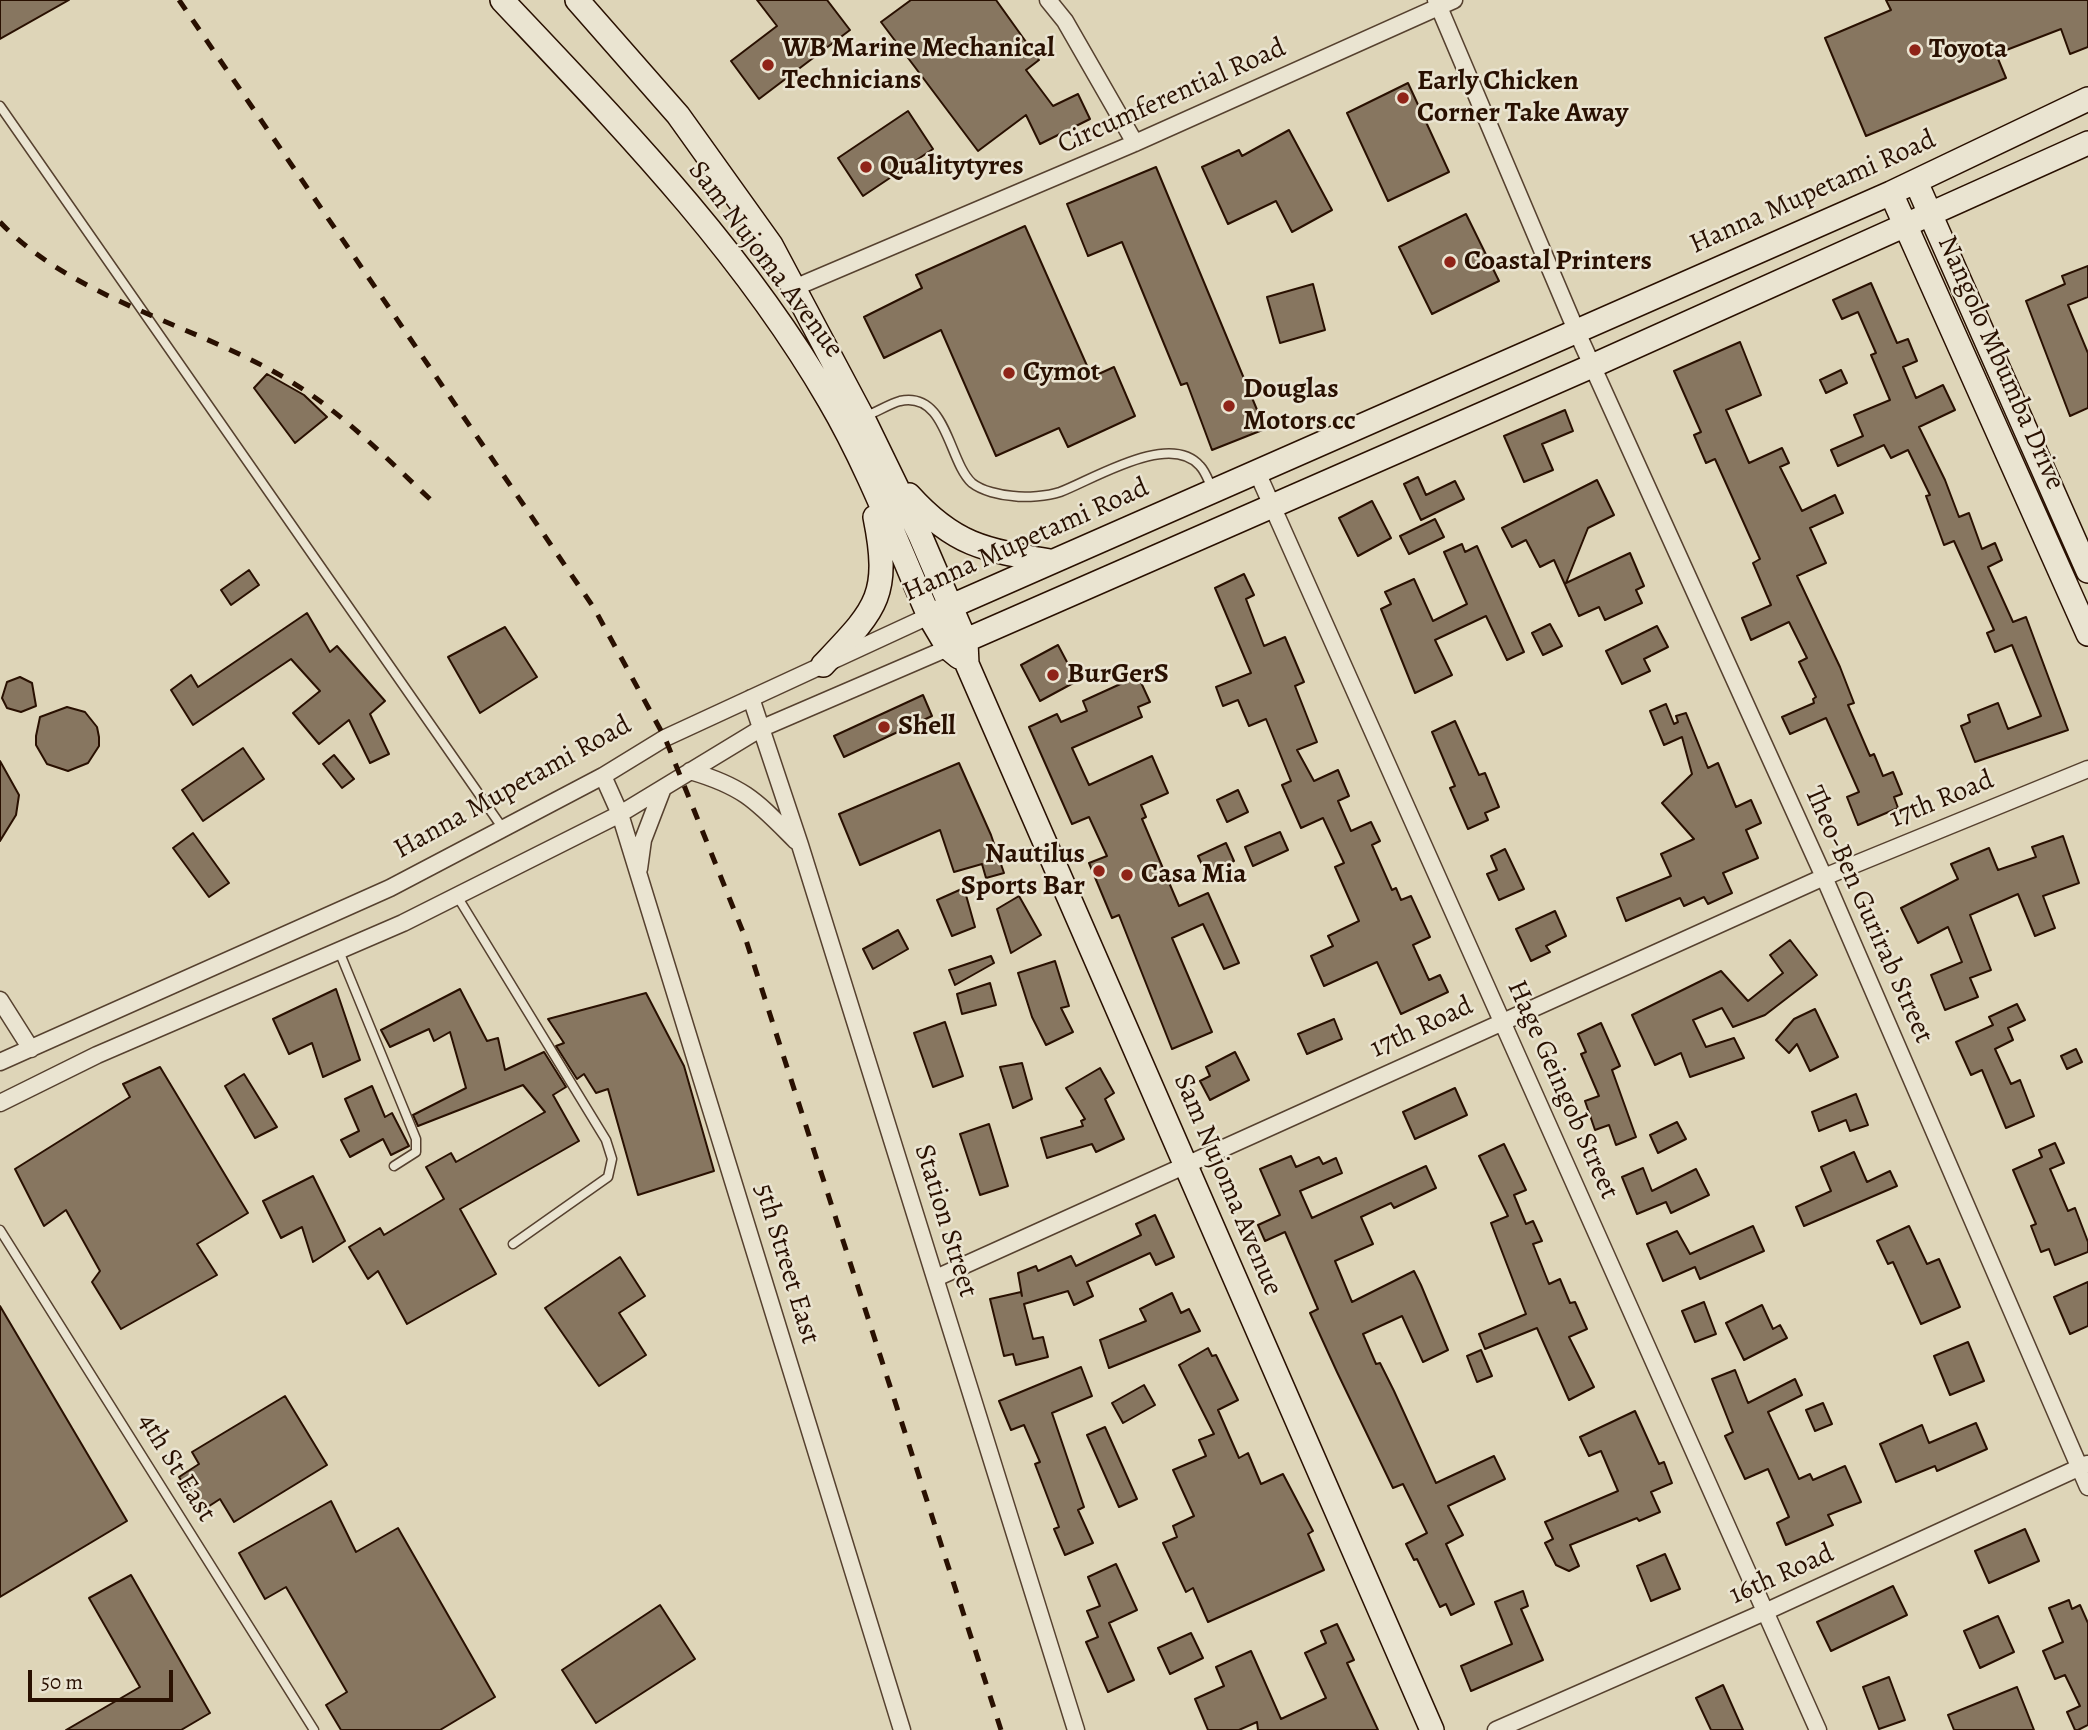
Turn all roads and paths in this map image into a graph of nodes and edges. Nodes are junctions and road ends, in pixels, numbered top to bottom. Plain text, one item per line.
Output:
1 (502, 0) edge
2 (577, 0) edge
3 (1048, 0) edge
4 (1443, 2) edge
5 (2088, 99) edge
6 (0, 106) edge
7 (1135, 143) junction
8 (2088, 143) edge
9 (1916, 182) junction
10 (1891, 193) junction
11 (1930, 214) junction
12 (1906, 225) junction
13 (794, 288) junction
14 (764, 300) junction
15 (1576, 330) junction
16 (1592, 366) junction
17 (863, 418) junction
18 (1257, 472) junction
19 (866, 474) junction
20 (890, 474) junction
21 (1214, 492) junction
22 (1272, 508) junction
23 (1049, 561) junction
24 (2088, 570) edge
25 (950, 606) junction
26 (929, 616) junction
27 (2088, 635) edge
28 (960, 651) junction
29 (823, 664) junction
30 (751, 698) junction
31 (760, 729) junction
32 (2088, 769) edge
33 (690, 771) junction
34 (603, 776) junction
35 (663, 788) junction
36 (620, 814) junction
37 (504, 830) junction
38 (800, 845) junction
39 (638, 873) junction
40 (1824, 877) junction
41 (457, 896) junction
42 (339, 951) junction
43 (0, 1000) edge
44 (1502, 1020) junction
45 (84, 1026) junction
46 (31, 1049) junction
47 (97, 1055) junction
48 (0, 1062) edge
49 (0, 1103) edge
50 (394, 1166) dead end
51 (1187, 1167) junction
52 (0, 1230) edge
53 (513, 1244) dead end
54 (936, 1278) junction
55 (2084, 1465) edge
56 (2088, 1487) edge
57 (1767, 1611) junction
58 (314, 1730) edge
59 (902, 1730) edge
60 (1076, 1730) edge
61 (1432, 1730) edge
62 (1496, 1730) edge
63 (1818, 1730) edge

1 - 14 main road, Sam Nujoma Avenue
2 - 13 main road, Sam Nujoma Avenue
3 - 7 street
4 - 7 street, Circumferential Road
4 - 15 street, Theo-Ben Gurirab Street
5 - 9 main road, Hanna Mupetami Road
6 - 37 lane
7 - 13 street, Circumferential Road
8 - 11 main road
9 - 10 main road, Hanna Mupetami Road
9 - 11 main road, Nangolo Mbumba Drive
10 - 12 main road, Nangolo Mbumba Drive
10 - 15 main road, Hanna Mupetami Road
11 - 12 main road
11 - 24 main road, Nangolo Mbumba Drive
12 - 16 main road
12 - 27 main road, Nangolo Mbumba Drive
13 - 14 main road
13 - 17 main road, Sam Nujoma Avenue
14 - 19 main road, Sam Nujoma Avenue
15 - 16 street, Theo-Ben Gurirab Street
15 - 18 main road, Hanna Mupetami Road
16 - 22 main road
16 - 40 street, Theo-Ben Gurirab Street
17 - 20 main road, Sam Nujoma Avenue
17 - 21 lane
18 - 21 main road, Hanna Mupetami Road
18 - 22 street, Hage Geingob Street
19 - 26 main road, Sam Nujoma Avenue
19 - 29 main road
20 - 23 main road
20 - 25 main road, Sam Nujoma Avenue
21 - 23 main road, Hanna Mupetami Road
22 - 28 main road
22 - 44 street, Hage Geingob Street
23 - 25 main road, Hanna Mupetami Road
25 - 26 main road, Hanna Mupetami Road
25 - 28 main road, Sam Nujoma Avenue
26 - 28 main road, Sam Nujoma Avenue
26 - 29 street, Hanna Mupetami Road
28 - 31 street
28 - 51 main road, Sam Nujoma Avenue
29 - 30 street, Hanna Mupetami Road
30 - 31 street, Station Street
30 - 34 street, Hanna Mupetami Road
31 - 33 street
31 - 38 street, Station Street
32 - 40 street, 17th Road
33 - 35 street
33 - 38 street
34 - 36 street, 5th Street East
34 - 37 street, Hanna Mupetami Road
35 - 36 street
35 - 39 street
36 - 39 street, 5th Street East
36 - 41 street
37 - 45 street, Hanna Mupetami Road
38 - 54 street, Station Street
39 - 59 street, 5th Street East
40 - 44 street, 17th Road
40 - 55 street, Theo-Ben Gurirab Street
41 - 42 street
41 - 53 lane
42 - 47 street
42 - 50 lane
43 - 46 street
44 - 51 street, 17th Road
44 - 57 street, Hage Geingob Street
45 - 46 street, Hanna Mupetami Road
45 - 47 street
46 - 48 street, Hanna Mupetami Road
47 - 49 street
51 - 54 street, 17th Road
51 - 61 main road, Sam Nujoma Avenue
52 - 58 lane, 4th St East
54 - 60 street, Station Street
55 - 56 street, Theo-Ben Gurirab Street
55 - 57 street, 16th Road
57 - 62 street, 16th Road
57 - 63 street, Hage Geingob Street

